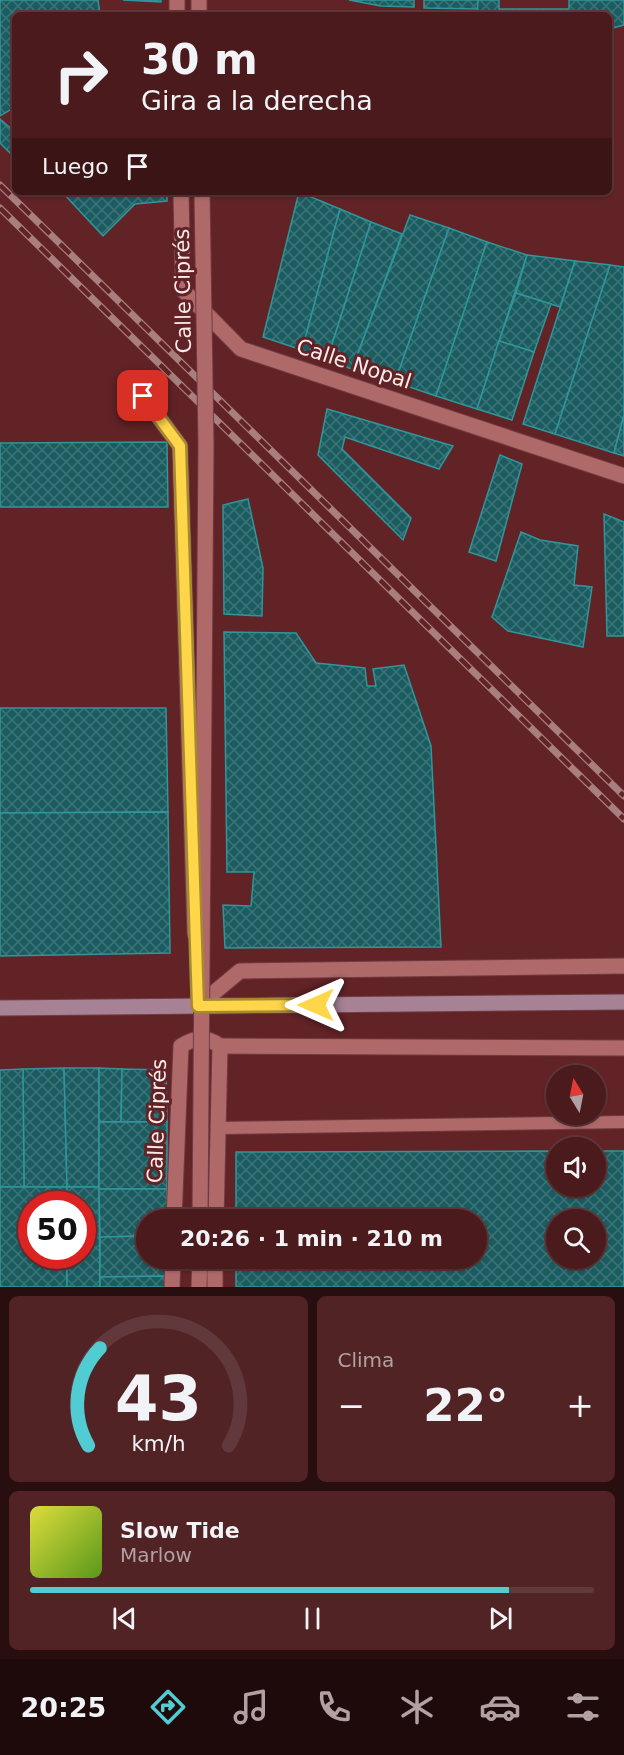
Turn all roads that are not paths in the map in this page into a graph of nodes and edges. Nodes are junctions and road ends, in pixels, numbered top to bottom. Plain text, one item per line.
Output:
1 (181, 195) edge
2 (202, 195) edge
3 (143, 396) dead end
4 (624, 476) edge
5 (624, 966) edge
6 (624, 1002) edge
7 (198, 1006) junction
8 (0, 1008) edge
9 (220, 1046) junction
10 (624, 1048) edge
11 (624, 1122) edge
12 (218, 1128) junction
13 (174, 1209) edge
14 (200, 1209) edge
15 (216, 1209) edge
16 (173, 1269) edge
17 (200, 1269) edge
18 (215, 1269) edge
19 (172, 1287) edge
20 (200, 1287) edge
21 (215, 1287) edge

1 - 4 street, Calle Nopal
2 - 14 street, Calle Ciprés, bridge
3 - 7 street
5 - 7 street
6 - 7 main road
7 - 8 main road
9 - 10 street
9 - 12 street
9 - 13 street, Calle Ciprés
11 - 12 lane
12 - 15 street
16 - 19 street
17 - 20 street
18 - 21 street

